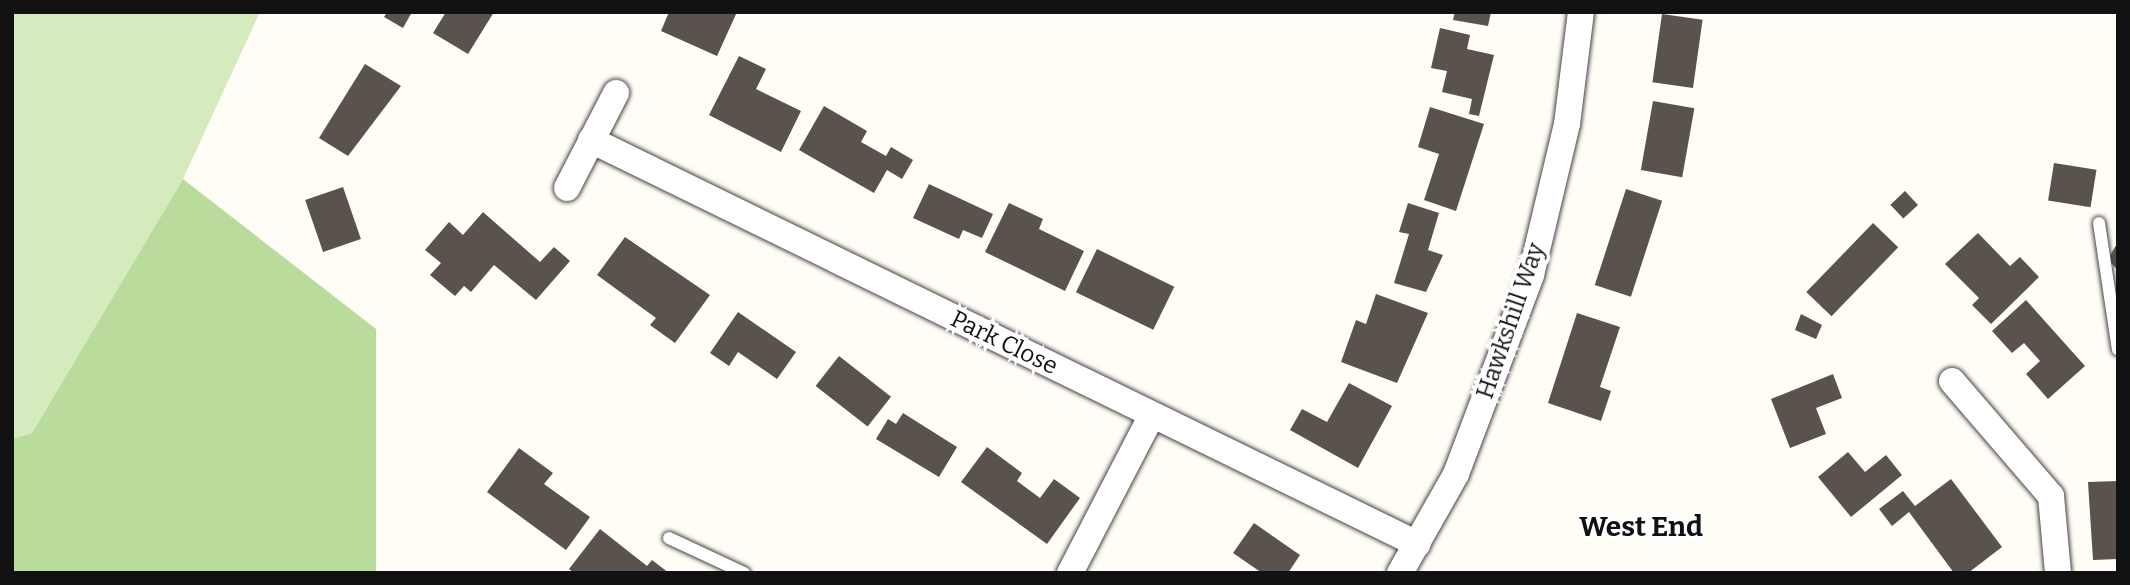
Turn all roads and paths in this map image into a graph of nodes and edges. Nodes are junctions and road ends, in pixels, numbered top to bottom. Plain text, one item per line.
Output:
1 (1581, 12) edge
2 (616, 93) dead end
3 (591, 140) junction
4 (567, 188) dead end
5 (2099, 223) dead end
6 (2118, 350) edge
7 (1952, 381) dead end
8 (1152, 415) junction
9 (669, 538) dead end
10 (1417, 544) junction
11 (744, 573) edge
12 (1070, 573) edge
13 (1400, 573) edge
14 (2058, 573) edge

1 - 10 street, Hawkshill Way
2 - 3 street
3 - 4 street
3 - 8 street, Park Close
5 - 6 lane
7 - 14 street
8 - 10 street, Park Close
8 - 12 street
9 - 11 lane
10 - 13 street, Hawkshill Way

